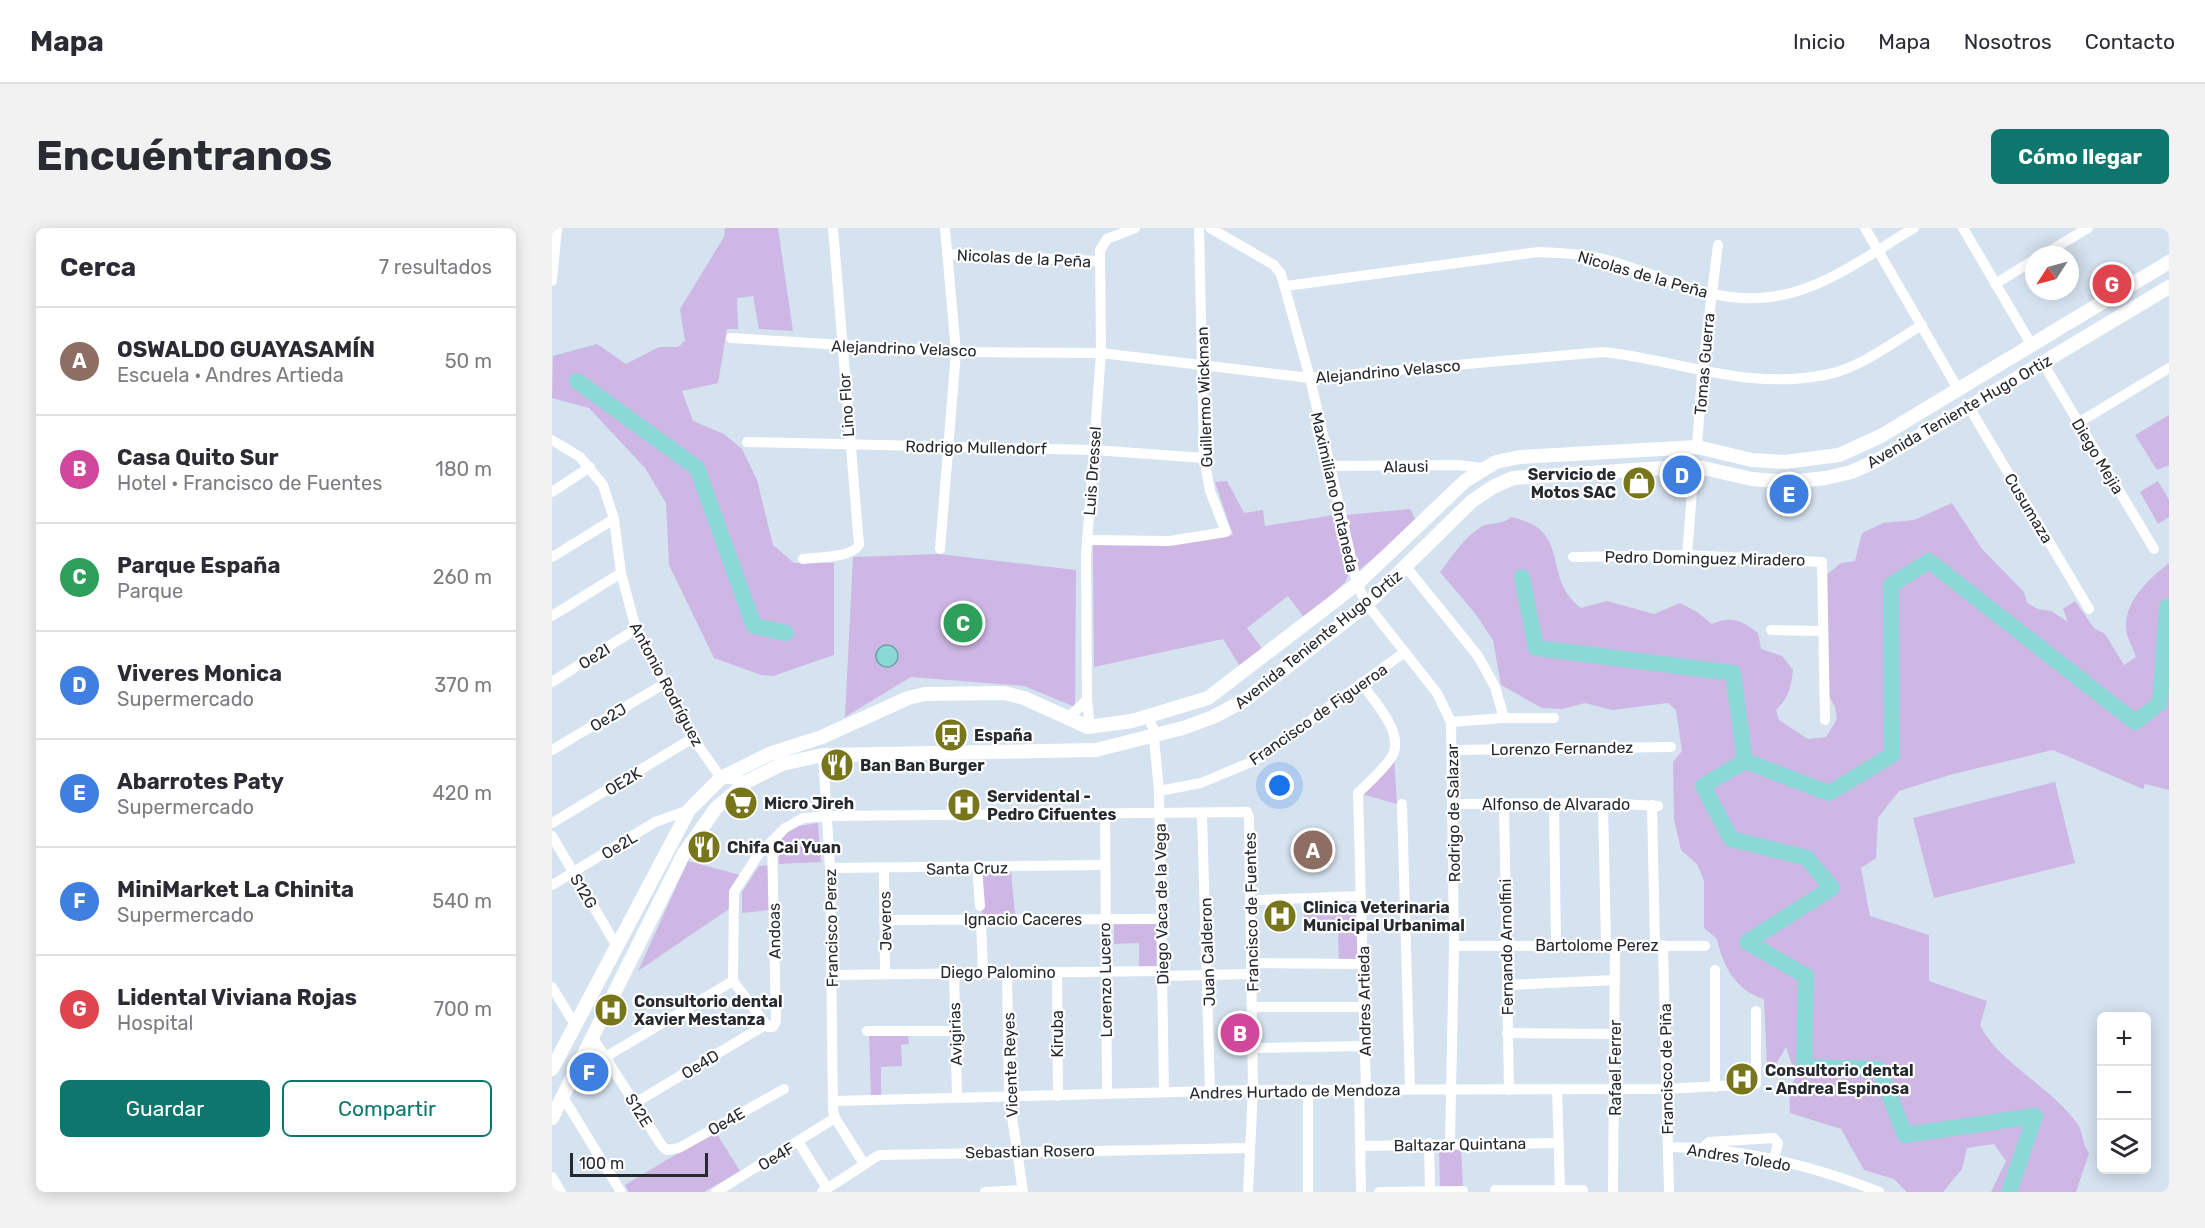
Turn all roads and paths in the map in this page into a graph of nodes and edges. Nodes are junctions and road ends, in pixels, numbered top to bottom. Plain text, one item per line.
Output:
1 (556, 228) edge
2 (833, 228) edge
3 (945, 228) edge
4 (1135, 228) edge
5 (1199, 228) edge
6 (1210, 228) edge
7 (1865, 228) edge
8 (1914, 228) edge
9 (2088, 228) edge
10 (1967, 230) edge
11 (1102, 243) joint
12 (1718, 245) dead end
13 (2058, 246) edge
14 (1878, 249) junction
15 (947, 254) junction
16 (1100, 261) junction
17 (2169, 262) edge
18 (2025, 266) edge
19 (552, 281) edge
20 (1995, 284) junction
21 (1286, 286) junction
22 (2169, 287) edge
23 (1711, 294) junction
24 (1922, 325) junction
25 (732, 338) dead end
26 (2031, 344) junction
27 (843, 346) junction
28 (956, 352) junction
29 (1101, 353) junction
30 (2043, 363) junction
31 (1203, 366) junction
32 (2169, 368) edge
33 (1702, 373) junction
34 (1310, 378) junction
35 (1958, 389) junction
36 (1969, 407) junction
37 (2078, 423) junction
38 (552, 440) edge
39 (747, 442) dead end
40 (849, 443) junction
41 (1697, 447) junction
42 (948, 448) junction
43 (1094, 450) junction
44 (1204, 458) junction
45 (1329, 466) junction
46 (1694, 466) junction
47 (590, 467) junction
48 (1483, 468) junction
49 (552, 492) edge
50 (614, 519) junction
51 (1087, 540) junction
52 (940, 549) dead end
53 (2154, 549) dead end
54 (1687, 555) junction
55 (552, 557) edge
56 (1573, 557) dead end
57 (803, 559) dead end
58 (1407, 568) junction
59 (621, 573) junction
60 (1357, 584) junction
61 (1367, 604) junction
62 (2089, 609) dead end
63 (552, 616) edge
64 (636, 629) junction
65 (1771, 630) dead end
66 (1821, 631) junction
67 (1405, 652) junction
68 (552, 682) edge
69 (1361, 683) junction
70 (664, 684) junction
71 (1087, 700) junction
72 (1148, 717) junction
73 (1068, 718) junction
74 (1504, 718) junction
75 (1554, 718) dead end
76 (1824, 720) dead end
77 (1451, 722) junction
78 (1088, 727) junction
79 (1154, 736) junction
80 (693, 738) junction
81 (1671, 747) dead end
82 (552, 750) edge
83 (1453, 750) junction
84 (824, 755) junction
85 (721, 778) junction
86 (748, 781) junction
87 (1159, 791) junction
88 (1603, 802) junction
89 (1402, 804) dead end
90 (1453, 804) junction
91 (1554, 804) junction
92 (1504, 805) junction
93 (1655, 806) joint
94 (689, 810) junction
95 (1105, 813) junction
96 (1202, 813) junction
97 (1160, 814) junction
98 (828, 816) junction
99 (552, 824) edge
100 (552, 836) edge
101 (772, 841) junction
102 (1104, 866) junction
103 (831, 868) junction
104 (977, 868) junction
105 (884, 869) junction
106 (573, 872) junction
107 (552, 885) edge
108 (1360, 896) junction
109 (1259, 900) dead end
110 (980, 906) dead end
111 (1104, 918) junction
112 (981, 919) junction
113 (1163, 919) junction
114 (884, 920) junction
115 (1506, 944) junction
116 (1556, 944) junction
117 (1610, 944) junction
118 (616, 945) junction
119 (1659, 945) junction
120 (1454, 946) junction
121 (1705, 946) dead end
122 (1364, 964) junction
123 (1252, 969) junction
124 (1106, 970) junction
125 (1715, 970) dead end
126 (954, 972) junction
127 (983, 972) junction
128 (1057, 972) junction
129 (885, 973) junction
130 (1007, 973) junction
131 (1163, 974) junction
132 (833, 975) junction
133 (1208, 976) junction
134 (1614, 980) junction
135 (733, 981) junction
136 (1507, 985) junction
137 (552, 987) edge
138 (1252, 1007) junction
139 (1364, 1007) junction
140 (1756, 1011) dead end
141 (574, 1023) junction
142 (771, 1023) junction
143 (867, 1031) dead end
144 (955, 1031) junction
145 (1507, 1033) junction
146 (1615, 1034) junction
147 (593, 1038) junction
148 (1365, 1046) junction
149 (1252, 1048) junction
150 (606, 1056) junction
151 (552, 1069) edge
152 (1714, 1087) junction
153 (784, 1089) dead end
154 (1362, 1089) junction
155 (1410, 1089) junction
156 (1450, 1089) junction
157 (1557, 1089) junction
158 (1665, 1089) junction
159 (1253, 1090) junction
160 (1308, 1090) junction
161 (1509, 1090) junction
162 (1615, 1090) junction
163 (1210, 1091) junction
164 (1164, 1092) junction
165 (1107, 1094) junction
166 (957, 1096) junction
167 (1009, 1096) junction
168 (1058, 1096) junction
169 (563, 1097) junction
170 (834, 1101) junction
171 (635, 1103) junction
172 (552, 1118) edge
173 (835, 1118) junction
174 (799, 1143) junction
175 (1430, 1143) junction
176 (1450, 1143) junction
177 (1559, 1143) junction
178 (1361, 1146) junction
179 (1668, 1147) junction
180 (1250, 1148) junction
181 (1703, 1148) junction
182 (667, 1150) joint
183 (1015, 1151) junction
184 (1774, 1159) junction
185 (864, 1164) junction
186 (552, 1177) edge
187 (825, 1190) edge
188 (1495, 1190) dead end
189 (1560, 1190) junction
190 (1582, 1190) dead end
191 (1023, 1191) edge
192 (1430, 1191) edge
193 (1463, 1191) edge
194 (561, 1192) edge
195 (621, 1192) edge
196 (716, 1192) edge
197 (985, 1192) edge
198 (1248, 1192) edge
199 (1308, 1192) edge
200 (1361, 1192) edge
201 (1379, 1192) edge
202 (1613, 1192) edge
203 (1625, 1192) edge
204 (1669, 1192) edge
205 (1879, 1192) edge

1 - 19 street
2 - 27 street, Lino Flor
3 - 15 street
4 - 11 street, Nicolas de la Peña
5 - 31 street, Guillermo Wickman
6 - 21 street, Maximiliano Ontaneda
7 - 14 street
8 - 14 street, Nicolas de la Peña
9 - 13 street
10 - 20 street
11 - 16 street, Luis Dressel
12 - 23 street, Tomas Guerra
14 - 23 street, Nicolas de la Peña
14 - 24 street
15 - 16 street, Nicolas de la Peña
15 - 28 street
16 - 29 street, Luis Dressel
17 - 26 main road, Avenida Teniente Hugo Ortiz
18 - 20 street
20 - 26 street
21 - 23 street, Nicolas de la Peña
21 - 34 street, Maximiliano Ontaneda
22 - 30 main road, Avenida Teniente Hugo Ortiz
23 - 33 street, Tomas Guerra
24 - 33 street, Alejandrino Velasco
24 - 35 street
25 - 27 street, Alejandrino Velasco
26 - 35 main road, Avenida Teniente Hugo Ortiz
27 - 28 street, Alejandrino Velasco
27 - 40 street, Lino Flor
28 - 29 street, Alejandrino Velasco
28 - 42 street
29 - 31 street, Alejandrino Velasco
29 - 43 street, Luis Dressel
30 - 36 main road, Avenida Teniente Hugo Ortiz
30 - 37 street, Diego Mejia
31 - 34 street, Alejandrino Velasco
31 - 44 street, Guillermo Wickman
32 - 37 street
33 - 34 street, Alejandrino Velasco
33 - 41 street, Tomas Guerra
34 - 45 street, Maximiliano Ontaneda
35 - 41 main road, Avenida Teniente Hugo Ortiz
36 - 46 main road, Avenida Teniente Hugo Ortiz
36 - 62 street, Cusumaza
37 - 53 street, Diego Mejia
38 - 47 street, Antonio Rodríguez
39 - 40 street, Rodrigo Mullendorf
40 - 42 street, Rodrigo Mullendorf
40 - 57 street, Lino Flor
41 - 48 main road, Avenida Teniente Hugo Ortiz
42 - 43 street, Rodrigo Mullendorf
42 - 52 street
43 - 44 street, Rodrigo Mullendorf
43 - 51 street, Luis Dressel
44 - 51 street, Guillermo Wickman
45 - 48 street, Alausi
45 - 60 street, Maximiliano Ontaneda
46 - 54 street
46 - 58 main road, Avenida Teniente Hugo Ortiz
47 - 49 street
47 - 50 street, Antonio Rodríguez
48 - 60 main road, Avenida Teniente Hugo Ortiz
50 - 55 street
50 - 59 street, Antonio Rodríguez
51 - 71 street, Luis Dressel
54 - 56 street, Pedro Dominguez Miradero
54 - 66 street, Pedro Dominguez Miradero
58 - 61 main road, Avenida Teniente Hugo Ortiz
58 - 74 street
59 - 63 street
59 - 64 street, Antonio Rodríguez
60 - 61 street, Rodrigo de Salazar
60 - 72 main road, Avenida Teniente Hugo Ortiz
61 - 67 street, Rodrigo de Salazar
61 - 79 main road, Avenida Teniente Hugo Ortiz
64 - 68 street, Oe2I
64 - 70 street, Antonio Rodríguez
65 - 66 street
66 - 76 street, Pedro Dominguez Miradero
67 - 69 street, Francisco de Figueroa
67 - 77 street, Rodrigo de Salazar
69 - 87 street, Francisco de Figueroa
69 - 108 street, Andres Artieda
70 - 80 street, Antonio Rodríguez
70 - 82 street, Oe2J
71 - 73 street
71 - 78 street, Luis Dressel
72 - 78 main road, Avenida Teniente Hugo Ortiz
72 - 79 street, Diego Vaca de la Vega
73 - 78 main road
73 - 85 main road
74 - 75 street
74 - 77 street
77 - 83 street, Rodrigo de Salazar
79 - 84 main road, Avenida Teniente Hugo Ortiz
79 - 87 street, Diego Vaca de la Vega
80 - 85 street, Antonio Rodríguez
80 - 99 street, OE2K
81 - 83 street, Lorenzo Fernandez
83 - 90 street, Rodrigo de Salazar
84 - 86 main road, Avenida Teniente Hugo Ortiz
84 - 98 street, Francisco Perez
85 - 86 street
85 - 94 main road
86 - 147 main road, Avenida Teniente Hugo Ortiz
87 - 97 street, Diego Vaca de la Vega
88 - 91 street, Alfonso de Alvarado
88 - 93 street, Alfonso de Alvarado
88 - 117 street, Rafael Ferrer
89 - 155 street
90 - 92 street, Alfonso de Alvarado
90 - 120 street, Rodrigo de Salazar
91 - 92 street, Alfonso de Alvarado
91 - 116 street
92 - 115 street, Fernando Arnolfini
93 - 119 street, Francisco de Piña
94 - 106 street, Oe2L
94 - 118 main road
95 - 97 street
95 - 98 street
95 - 102 street, Lorenzo Lucero
96 - 97 street
96 - 123 street, Francisco de Fuentes
96 - 133 street, Juan Calderon
97 - 113 street, Diego Vaca de la Vega
98 - 101 street
98 - 103 street, Francisco Perez
100 - 106 street, S12G
101 - 135 street
101 - 142 street, Andoas
102 - 104 street, Santa Cruz
102 - 111 street, Lorenzo Lucero
103 - 105 street, Santa Cruz
103 - 132 street, Francisco Perez
104 - 105 street, Santa Cruz
104 - 110 street
105 - 114 street, Jeveros
106 - 107 street, Oe2L
106 - 118 street, S12G
108 - 109 street
108 - 122 street, Andres Artieda
111 - 112 street, Ignacio Caceres
111 - 113 street, Ignacio Caceres
111 - 124 street, Lorenzo Lucero
112 - 114 street, Ignacio Caceres
112 - 127 street
113 - 131 street, Diego Vaca de la Vega
114 - 129 street, Jeveros
115 - 116 street, Bartolome Perez
115 - 120 street, Bartolome Perez
115 - 136 street, Fernando Arnolfini
116 - 117 street, Bartolome Perez
117 - 119 street, Bartolome Perez
117 - 134 street, Rafael Ferrer
118 - 141 main road
119 - 121 street, Bartolome Perez
119 - 158 street, Francisco de Piña
120 - 156 street, Rodrigo de Salazar
122 - 123 street, Diego Palomino
122 - 139 street, Andres Artieda
123 - 133 street, Diego Palomino
123 - 138 street, Francisco de Fuentes
124 - 128 street, Diego Palomino
124 - 131 street, Diego Palomino
124 - 165 street, Lorenzo Lucero
125 - 152 street
126 - 127 street, Diego Palomino
126 - 129 street, Diego Palomino
126 - 144 street, Avigirias
127 - 130 street, Diego Palomino
128 - 130 street, Diego Palomino
128 - 168 street, Kiruba
129 - 132 street, Diego Palomino
130 - 167 street, Vicente Reyes
131 - 133 street, Diego Palomino
131 - 164 street, Diego Vaca de la Vega
132 - 170 street, Francisco Perez
133 - 163 street, Juan Calderon
134 - 136 street
134 - 146 street, Rafael Ferrer
135 - 142 street
135 - 150 street
136 - 145 street, Fernando Arnolfini
137 - 141 street
138 - 139 street
138 - 149 street, Francisco de Fuentes
139 - 148 street, Andres Artieda
140 - 152 street, Andres Hurtado de Mendoza
141 - 151 main road
142 - 171 street, Oe4D
143 - 144 street
144 - 166 street, Avigirias
145 - 146 street
145 - 161 street, Fernando Arnolfini
146 - 162 street, Rafael Ferrer
147 - 150 street, S12E
147 - 169 main road, Avenida Teniente Hugo Ortiz
148 - 149 street
148 - 154 street, Andres Artieda
149 - 159 street, Francisco de Fuentes
150 - 171 street, S12E
152 - 158 street, Andres Hurtado de Mendoza
153 - 182 street, Oe4E
154 - 155 street, Andres Hurtado de Mendoza
154 - 160 street, Andres Hurtado de Mendoza
154 - 178 street, Andres Artieda
155 - 156 street, Andres Hurtado de Mendoza
156 - 161 street, Andres Hurtado de Mendoza
156 - 176 street, Rodrigo de Salazar
157 - 161 street, Andres Hurtado de Mendoza
157 - 162 street, Andres Hurtado de Mendoza
157 - 177 street
158 - 162 street, Andres Hurtado de Mendoza
158 - 179 street, Francisco de Piña
159 - 160 street, Andres Hurtado de Mendoza
159 - 163 street, Andres Hurtado de Mendoza
159 - 180 street, Francisco de Fuentes
160 - 199 street
162 - 202 street, Rafael Ferrer
163 - 164 street, Andres Hurtado de Mendoza
164 - 165 street, Andres Hurtado de Mendoza
165 - 168 street, Andres Hurtado de Mendoza
166 - 167 street, Andres Hurtado de Mendoza
166 - 170 street, Andres Hurtado de Mendoza
167 - 168 street, Andres Hurtado de Mendoza
167 - 183 street, Vicente Reyes
169 - 172 main road, Avenida Teniente Hugo Ortiz
169 - 195 street
170 - 173 street, Francisco Perez
171 - 182 street, S12E
173 - 174 street, Oe4F
173 - 185 street
174 - 187 street
174 - 196 street, Oe4F
175 - 176 street, Baltazar Quintana
175 - 178 street, Baltazar Quintana
175 - 192 street
176 - 177 street, Baltazar Quintana
177 - 189 street
178 - 200 street, Andres Artieda
179 - 181 street, Andres Toledo
179 - 204 street, Francisco de Piña
180 - 183 street, Sebastian Rosero
180 - 198 street, Francisco de Fuentes
181 - 184 street, Andres Toledo
181 - 184 street
183 - 185 street, Sebastian Rosero
183 - 191 street, Vicente Reyes
184 - 205 street, Andres Toledo
185 - 187 street, Sebastian Rosero
186 - 194 street
188 - 189 street
189 - 190 street
191 - 197 street
192 - 193 street
192 - 201 street
202 - 203 street

